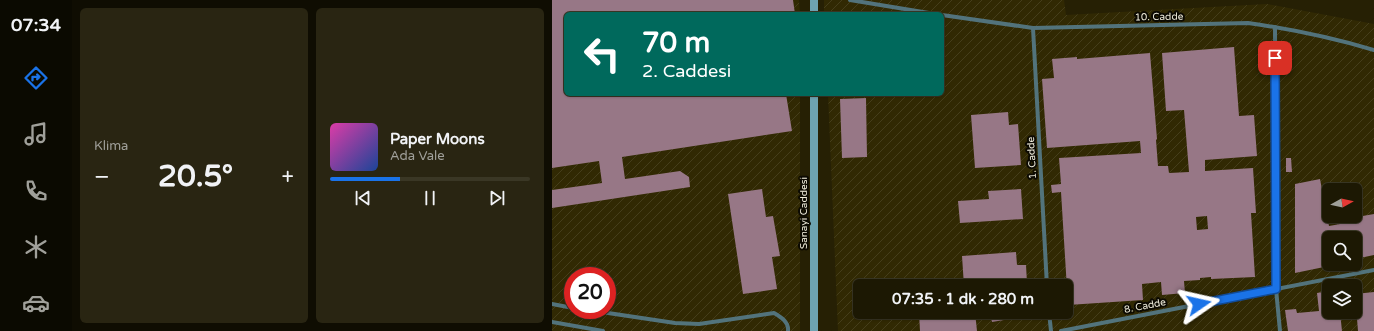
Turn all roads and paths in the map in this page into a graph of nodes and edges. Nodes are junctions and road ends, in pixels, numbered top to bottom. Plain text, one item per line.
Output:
1 (814, 0) edge
2 (850, 0) edge
3 (814, 12) edge
4 (923, 12) edge
5 (944, 15) edge
6 (1275, 27) junction
7 (1033, 28) junction
8 (1374, 50) edge
9 (814, 96) edge
10 (1374, 270) edge
11 (1048, 279) edge
12 (1276, 289) junction
13 (552, 304) edge
14 (564, 306) edge
15 (616, 314) edge
16 (1050, 319) edge
17 (552, 322) edge
18 (603, 331) edge
19 (788, 331) edge
20 (814, 331) edge
21 (1051, 331) edge
22 (1061, 331) edge
23 (1280, 331) edge

1 - 3 street
2 - 4 lane
5 - 7 lane, 10. Cadde
6 - 7 lane, 10. Cadde
6 - 8 lane, 10. Cadde
6 - 12 lane
7 - 11 lane, 1. Cadde
9 - 20 street, Sanayi Caddesi
10 - 12 lane, 8. Cadde
12 - 22 lane, 8. Cadde
12 - 23 lane
13 - 14 lane
15 - 19 lane
16 - 21 lane
17 - 18 lane

